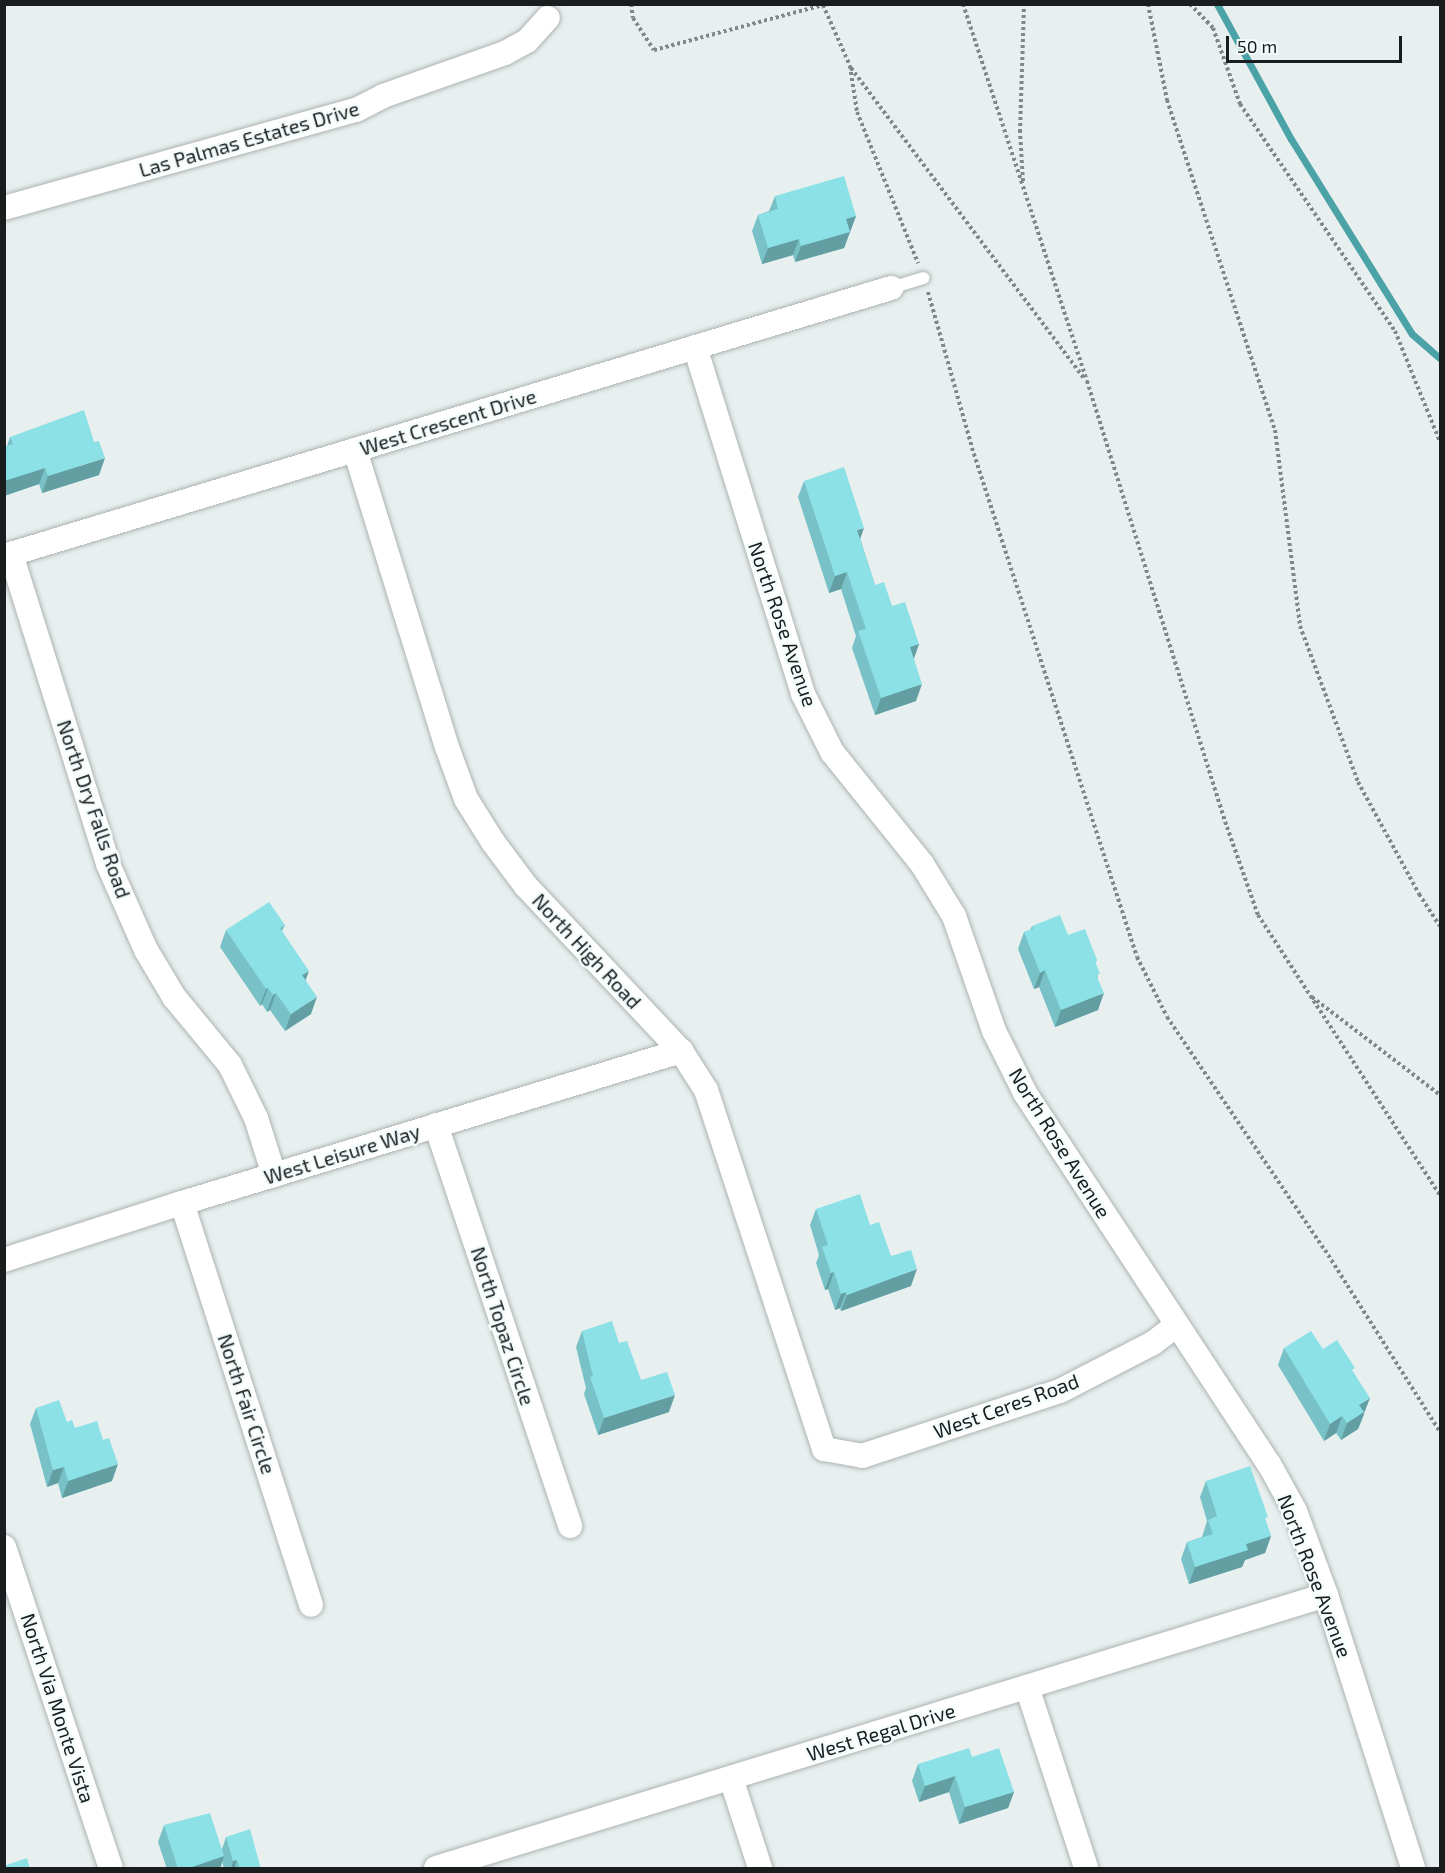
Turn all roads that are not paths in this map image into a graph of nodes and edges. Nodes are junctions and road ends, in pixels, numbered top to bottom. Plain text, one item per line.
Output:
1 (548, 18) dead end
2 (4, 208) edge
3 (924, 278) road end
4 (891, 288) joint
5 (695, 347) junction
6 (354, 450) junction
7 (8, 555) edge
8 (681, 1051) junction
9 (436, 1125) junction
10 (274, 1175) junction
11 (182, 1203) junction
12 (4, 1260) edge
13 (1177, 1325) junction
14 (824, 1449) joint
15 (570, 1526) dead end
16 (4, 1547) edge
17 (1326, 1595) junction
18 (311, 1605) dead end
19 (1027, 1687) junction
20 (731, 1778) junction
21 (111, 1869) edge
22 (436, 1869) edge
23 (760, 1869) edge
24 (1086, 1869) edge
25 (1413, 1869) edge

1 - 2 street, Las Palmas Estates Drive
3 - 4 lane
4 - 5 street, West Crescent Drive
5 - 6 street, West Crescent Drive
5 - 13 street, North Rose Avenue
6 - 7 street, West Crescent Drive
6 - 8 street, North High Road
7 - 10 street, North Dry Falls Road
8 - 9 street, West Leisure Way
8 - 14 street, North High Road
9 - 10 street, West Leisure Way
9 - 15 street, North Topaz Circle
10 - 11 street, West Leisure Way
11 - 12 street, West Leisure Way
11 - 18 street, North Fair Circle
13 - 14 street, West Ceres Road
13 - 17 street, North Rose Avenue
16 - 21 street, North Via Monte Vista
17 - 19 street, West Regal Drive
17 - 25 street, North Rose Avenue
19 - 20 street, West Regal Drive
19 - 24 street
20 - 22 street, West Regal Drive
20 - 23 street

